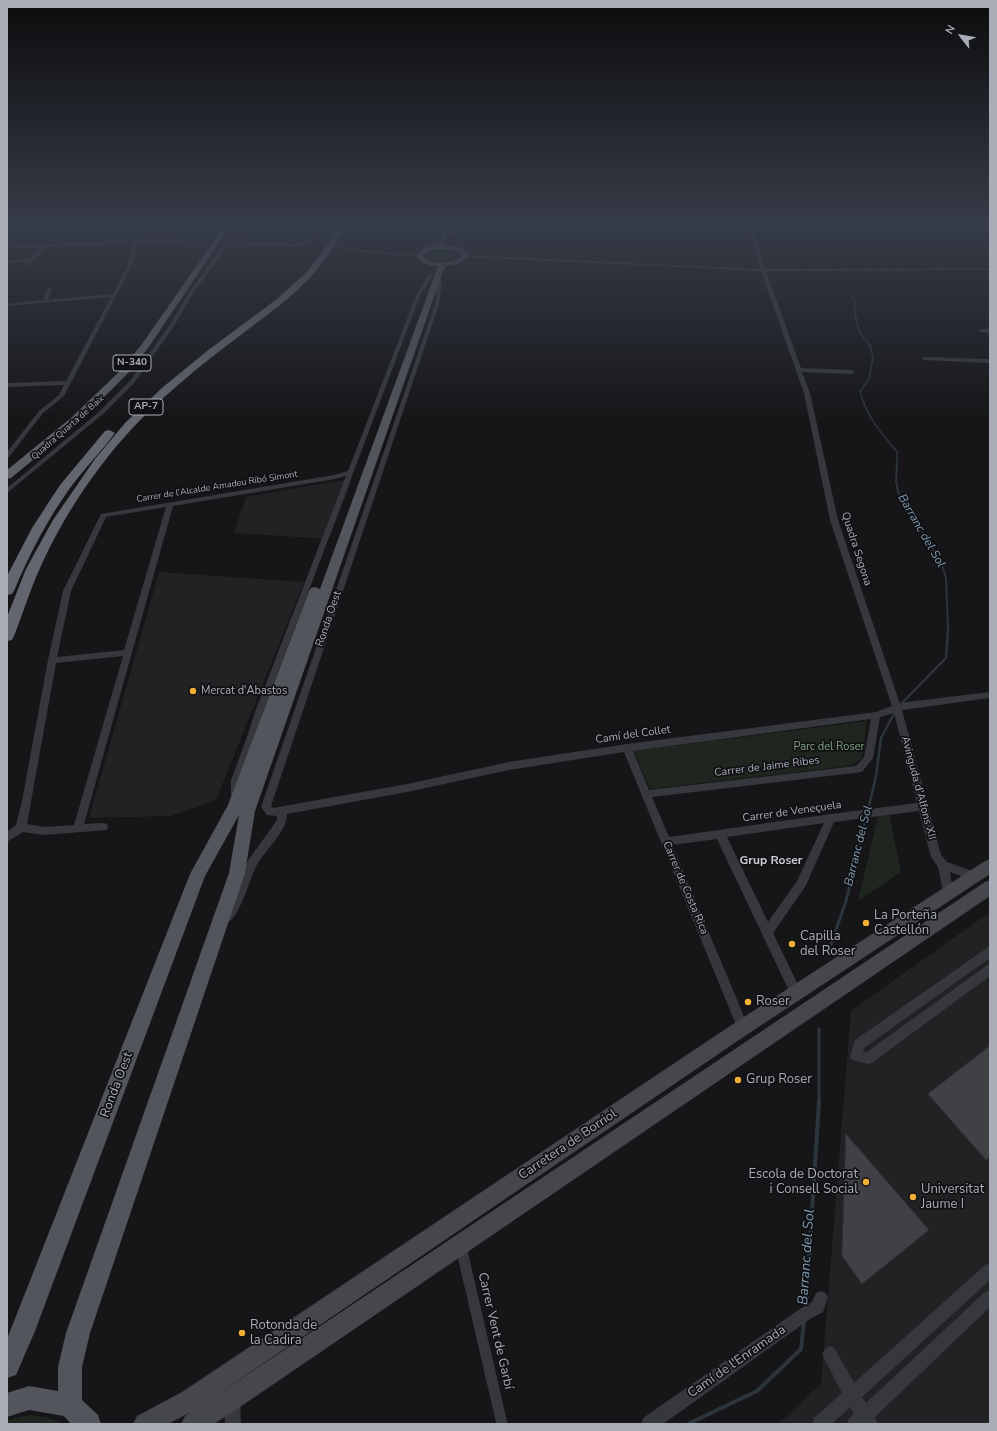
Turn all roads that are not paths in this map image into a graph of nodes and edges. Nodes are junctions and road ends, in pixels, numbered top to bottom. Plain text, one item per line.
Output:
1 (49, 292) edge
2 (115, 292) edge
3 (182, 292) edge
4 (192, 292) edge
5 (280, 292) edge
6 (291, 292) edge
7 (420, 292) edge
8 (427, 292) edge
9 (428, 292) edge
10 (440, 292) edge
11 (771, 292) edge
12 (113, 295) junction
13 (45, 301) junction
14 (7, 305) edge
15 (981, 331) dead end
16 (990, 331) edge
17 (925, 359) dead end
18 (990, 361) edge
19 (799, 370) junction
20 (852, 372) dead end
21 (68, 382) junction
22 (7, 385) edge
23 (7, 456) edge
24 (350, 472) junction
25 (7, 476) edge
26 (334, 477) junction
27 (346, 484) junction
28 (7, 491) edge
29 (170, 504) junction
30 (7, 591) edge
31 (7, 636) edge
32 (127, 653) junction
33 (52, 660) junction
34 (990, 695) edge
35 (897, 708) junction
36 (876, 716) junction
37 (627, 748) junction
38 (645, 794) junction
39 (235, 807) junction
40 (922, 807) junction
41 (282, 811) junction
42 (830, 818) junction
43 (818, 821) junction
44 (103, 826) dead end
45 (21, 827) junction
46 (78, 828) junction
47 (720, 834) junction
48 (822, 836) junction
49 (7, 838) edge
50 (666, 842) junction
51 (943, 865) junction
52 (990, 866) edge
53 (982, 881) edge
54 (948, 893) junction
55 (767, 932) junction
56 (214, 940) junction
57 (990, 951) edge
58 (990, 969) edge
59 (796, 993) junction
60 (743, 1028) junction
61 (461, 1243) junction
62 (990, 1270) edge
63 (990, 1297) edge
64 (821, 1298) dead end
65 (830, 1354) dead end
66 (7, 1366) edge
67 (852, 1395) junction
68 (232, 1399) junction
69 (7, 1405) edge
70 (70, 1405) junction
71 (864, 1421) edge
72 (89, 1424) edge
73 (145, 1424) edge
74 (193, 1424) edge
75 (234, 1424) edge
76 (502, 1424) edge
77 (649, 1424) edge
78 (820, 1424) edge

1 - 13 street
2 - 12 street
3 - 25 highway, N-340
4 - 28 street, Quadra Quarta de Baix
5 - 30 highway, AP-7
6 - 31 highway, AP-7
7 - 24 street, Ronda Oest
8 - 39 main road, Ronda Oest
9 - 56 main road, Ronda Oest
10 - 41 street, Ronda Oest
11 - 19 street, Quadra Segona
12 - 13 street
12 - 21 street
13 - 14 street
15 - 16 street
17 - 18 street
19 - 20 street
19 - 35 street, Quadra Segona
21 - 22 street
21 - 23 street
24 - 26 street, Carrer de l'Alcalde Amadeu Ribó Simont
24 - 27 street, Ronda Oest
26 - 27 street
26 - 29 street, Carrer de l'Alcalde Amadeu Ribó Simont
27 - 39 street, Ronda Oest
29 - 32 street
29 - 33 street, Carrer de l'Alcalde Amadeu Ribó Simont
32 - 33 street
32 - 46 street
33 - 45 street
34 - 35 street, Camí del Collet
35 - 36 street, Camí del Collet
35 - 40 street, Avinguda d'Alfons XII
36 - 37 street, Camí del Collet
36 - 38 street, Carrer de Jaime Ribes
37 - 38 street, Carrer de Costa Rica
37 - 41 street, Camí del Collet
38 - 50 street, Carrer de Costa Rica
39 - 66 main road, Ronda Oest
40 - 42 street, Carrer de Veneçuela
40 - 51 street, Avinguda d'Alfons XII
41 - 56 street, Ronda Oest
42 - 43 street, Carrer de Veneçuela
42 - 48 street
43 - 47 street, Carrer de Veneçuela
43 - 48 street
44 - 46 street
45 - 46 street
45 - 49 street
47 - 50 street, Carrer de Veneçuela
47 - 55 street
48 - 55 street
50 - 60 street, Carrer de Costa Rica
51 - 53 street
51 - 54 street, Avinguda d'Alfons XII
52 - 53 main road, Carretera de Borriol
53 - 54 main road, Carretera de Borriol
53 - 61 main road, Carretera de Borriol
54 - 59 main road, Carretera de Borriol
55 - 59 street
56 - 70 main road, Ronda Oest
57 - 58 street
59 - 60 main road, Carretera de Borriol
60 - 73 main road, Carretera de Borriol
61 - 68 main road, Carretera de Borriol
61 - 76 street, Carrer Vent de Garbí
62 - 67 street
63 - 71 street
64 - 77 street, Camí de l'Enramada
65 - 67 street
67 - 71 street
67 - 78 street
68 - 74 main road, Carretera de Borriol
68 - 75 street
69 - 70 main road
70 - 72 main road

